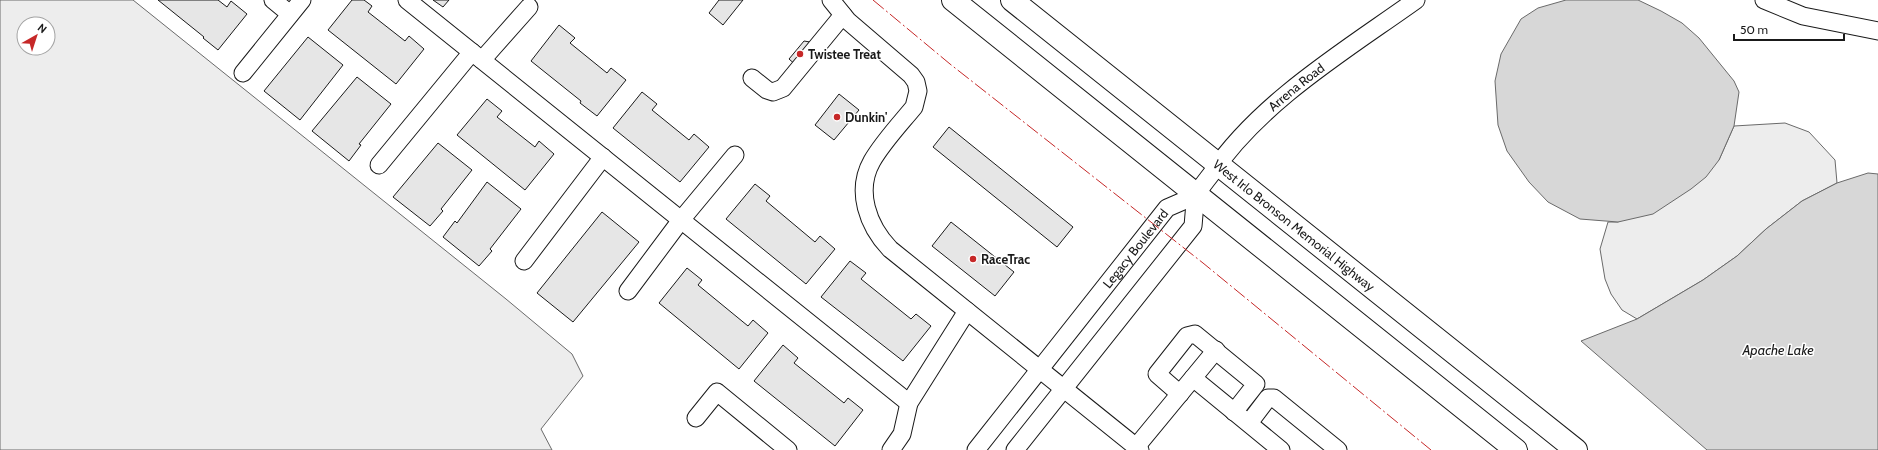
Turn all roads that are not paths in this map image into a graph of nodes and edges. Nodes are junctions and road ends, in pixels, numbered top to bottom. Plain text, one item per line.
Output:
1 (273, 0) edge
2 (302, 0) edge
3 (407, 0) edge
4 (831, 0) edge
5 (952, 0) edge
6 (1012, 0) edge
7 (1416, 0) edge
8 (1764, 0) edge
9 (530, 7) dead end
10 (290, 14) junction
11 (843, 15) junction
12 (1878, 31) edge
13 (477, 56) junction
14 (243, 73) dead end
15 (752, 78) dead end
16 (735, 154) dead end
17 (603, 157) junction
18 (1218, 164) junction
19 (379, 165) dead end
20 (1197, 195) junction
21 (681, 220) junction
22 (524, 261) dead end
23 (628, 291) dead end
24 (967, 311) junction
25 (1216, 350) junction
26 (1040, 370) junction
27 (1193, 378) junction
28 (1064, 389) junction
29 (1180, 394) junction
30 (909, 403) junction
31 (1234, 412) junction
32 (696, 418) dead end
33 (1249, 423) junction
34 (1138, 448) edge
35 (788, 450) edge
36 (891, 450) edge
37 (976, 450) edge
38 (1015, 450) edge
39 (1281, 450) edge
40 (1338, 450) edge
41 (1516, 450) edge
42 (1576, 450) edge

1 - 10 street
2 - 10 street
3 - 13 street
4 - 11 street
5 - 20 highway
6 - 18 highway, West Irlo Bronson Memorial Highway
7 - 18 street, Arrena Road
8 - 12 street
9 - 13 street
10 - 14 street
11 - 15 street
11 - 24 street
13 - 17 street
13 - 19 street
16 - 21 street
17 - 21 street
17 - 22 street
18 - 20 street, Arrena Road
18 - 42 highway, West Irlo Bronson Memorial Highway
20 - 26 street, Legacy Boulevard
20 - 28 street
20 - 41 highway
21 - 23 street
21 - 30 street
24 - 26 street
24 - 30 street
25 - 27 street
25 - 29 street
25 - 31 street
26 - 28 street
26 - 37 street, Legacy Boulevard
27 - 29 street
27 - 31 street
28 - 34 street
28 - 38 street
29 - 34 street
30 - 36 street
31 - 33 street
32 - 35 street
33 - 39 street
33 - 40 street

